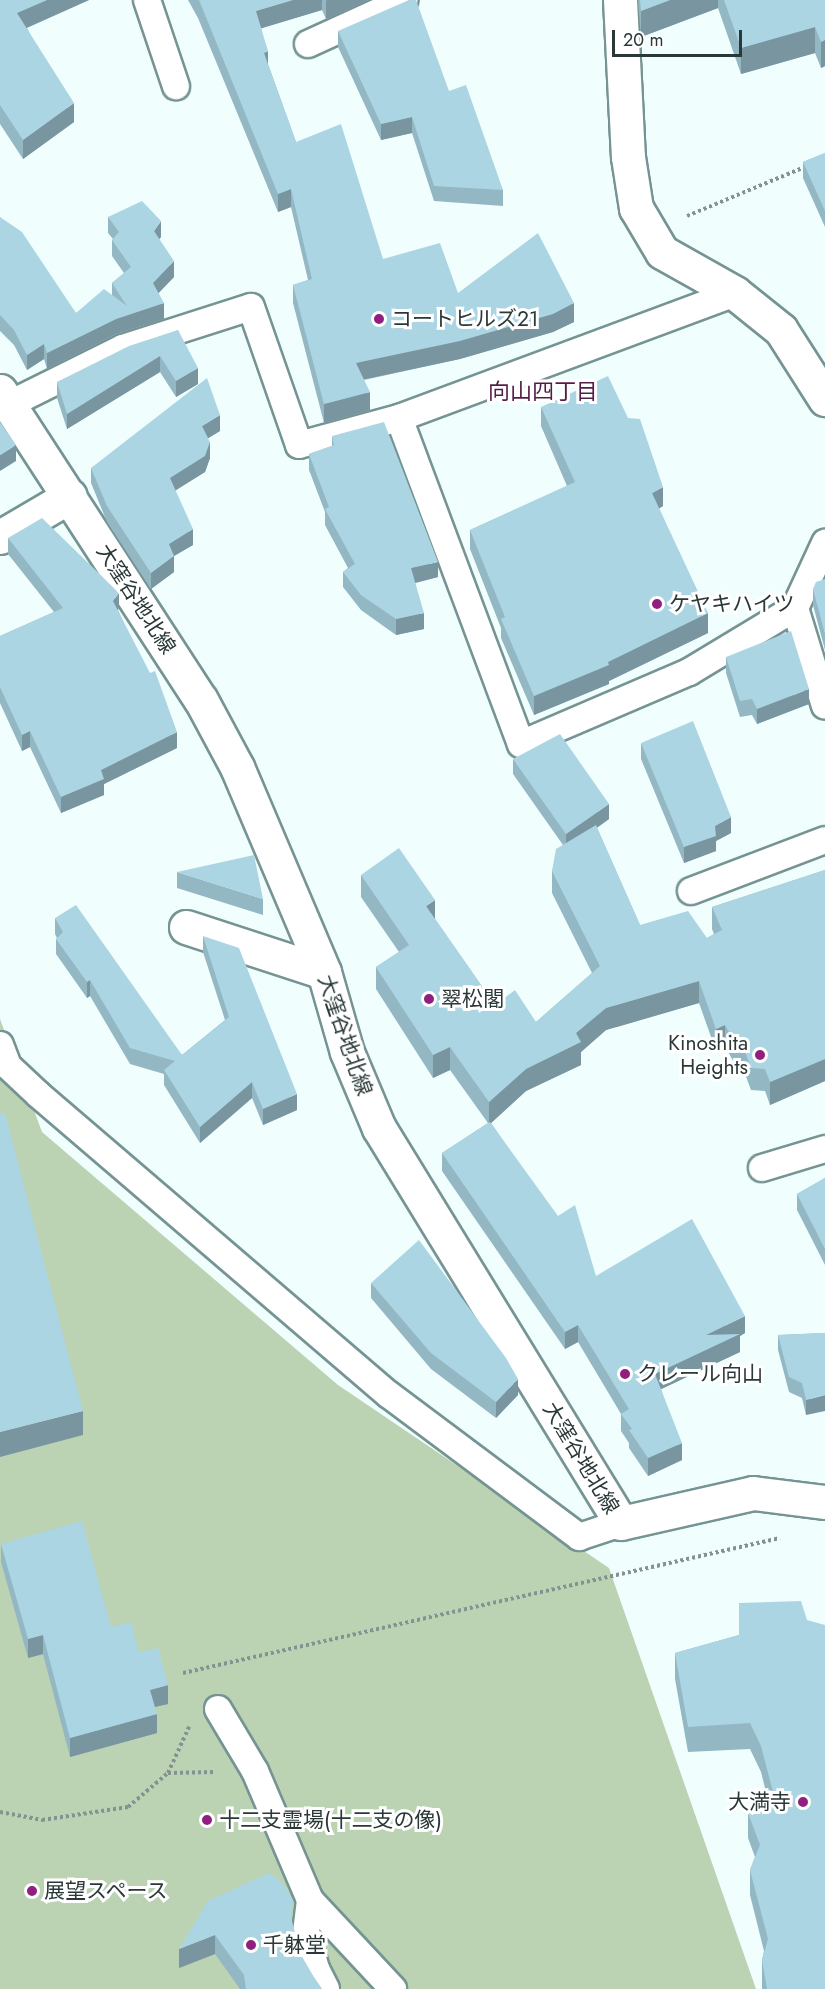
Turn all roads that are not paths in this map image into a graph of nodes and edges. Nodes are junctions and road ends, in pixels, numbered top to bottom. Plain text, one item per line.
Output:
1 (147, 0) edge
2 (404, 0) edge
3 (620, 0) edge
4 (308, 44) dead end
5 (176, 86) dead end
6 (735, 293) junction
7 (5, 398) edge
8 (825, 399) edge
9 (399, 418) junction
10 (70, 496) junction
11 (0, 537) edge
12 (825, 543) edge
13 (795, 608) junction
14 (825, 706) edge
15 (825, 840) edge
16 (691, 891) dead end
17 (186, 927) dead end
18 (324, 972) junction
19 (0, 1045) edge
20 (825, 1149) edge
21 (762, 1168) dead end
22 (825, 1502) edge
23 (621, 1523) junction
24 (218, 1709) road end
25 (310, 1900) junction
26 (326, 1989) edge
27 (393, 1989) edge

1 - 5 lane
2 - 4 lane
3 - 6 street
6 - 8 street
6 - 9 lane
7 - 9 lane
7 - 10 street, 大窪谷地北線
9 - 13 lane
10 - 11 street
10 - 18 street, 大窪谷地北線
12 - 13 lane
13 - 14 lane
15 - 16 lane
17 - 18 street
18 - 23 street, 大窪谷地北線
19 - 23 lane
20 - 21 lane
22 - 23 street, 大窪谷地北線
24 - 25 lane
25 - 26 lane
25 - 27 lane

